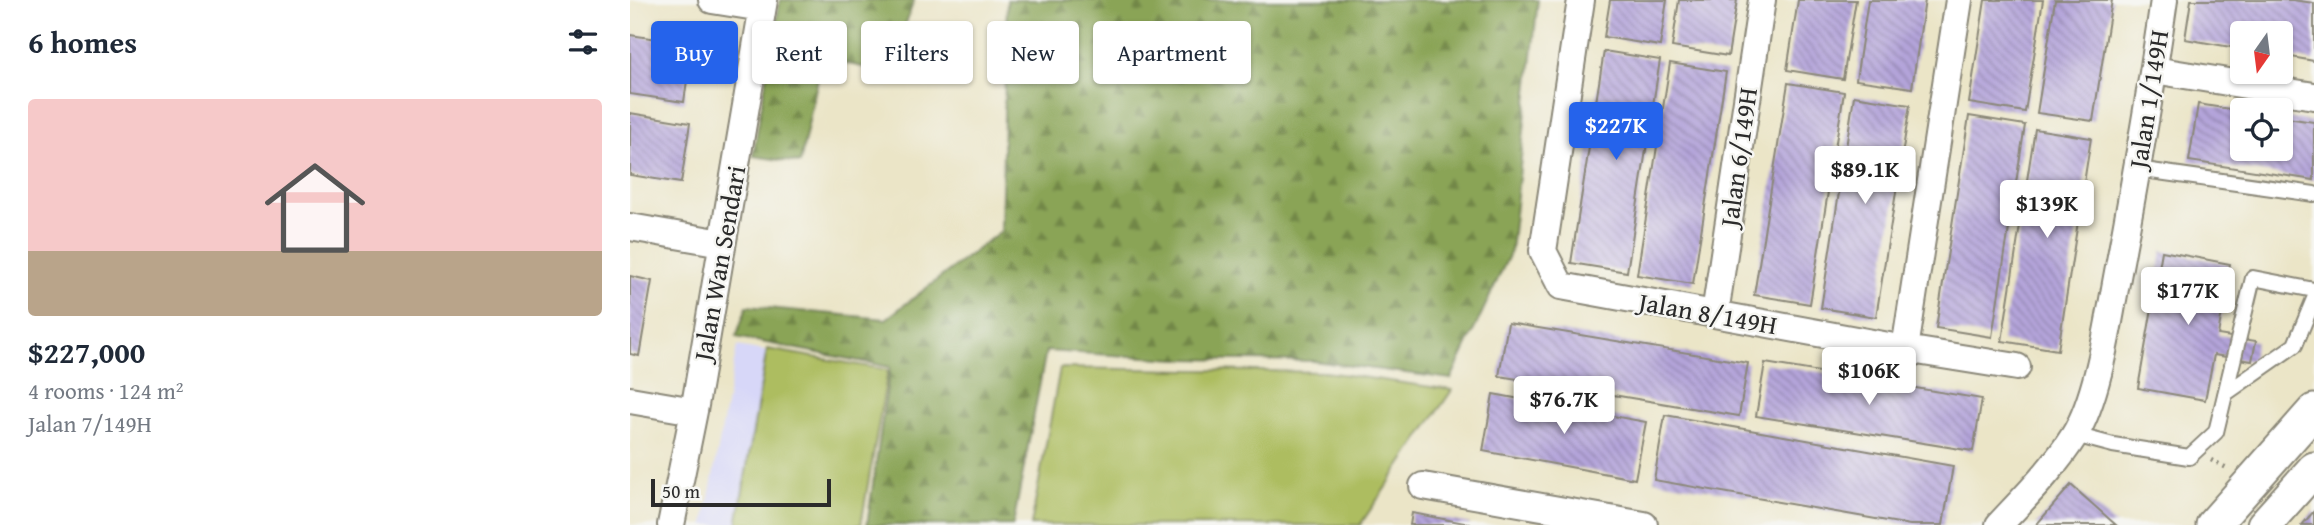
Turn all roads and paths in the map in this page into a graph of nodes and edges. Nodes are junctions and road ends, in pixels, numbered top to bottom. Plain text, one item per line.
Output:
1 (712, 0) edge
2 (1581, 0) edge
3 (1762, 0) edge
4 (1959, 0) edge
5 (2164, 0) edge
6 (763, 4) edge
7 (2154, 70) junction
8 (2314, 96) edge
9 (2137, 169) junction
10 (2314, 194) edge
11 (630, 227) edge
12 (722, 243) junction
13 (2314, 290) edge
14 (2314, 299) edge
15 (1715, 314) junction
16 (1905, 349) junction
17 (2017, 367) dead end
18 (2225, 394) junction
19 (630, 400) edge
20 (694, 411) junction
21 (2314, 411) edge
22 (2075, 435) junction
23 (2314, 469) edge
24 (1423, 486) dead end
25 (671, 525) edge
26 (1644, 525) edge
27 (1999, 525) edge
28 (2213, 525) edge
29 (2264, 525) edge

1 - 6 street
2 - 15 street, Jalan 8/149H
3 - 15 street, Jalan 6/149H
4 - 16 street
5 - 7 street, Jalan 1/149H
6 - 12 street, Jalan Wan Sendari
7 - 8 street
7 - 9 street, Jalan 1/149H
9 - 10 lane
9 - 22 street, Jalan 1/149H
11 - 12 street
12 - 20 street, Jalan Wan Sendari
13 - 18 lane
14 - 18 lane
15 - 16 street, Jalan 8/149H
16 - 17 street, Jalan 8/149H
18 - 22 lane
19 - 20 street
20 - 25 street, Jalan Wan Sendari
21 - 28 street
22 - 27 street, Jalan 1/149H
23 - 29 street
24 - 26 street

